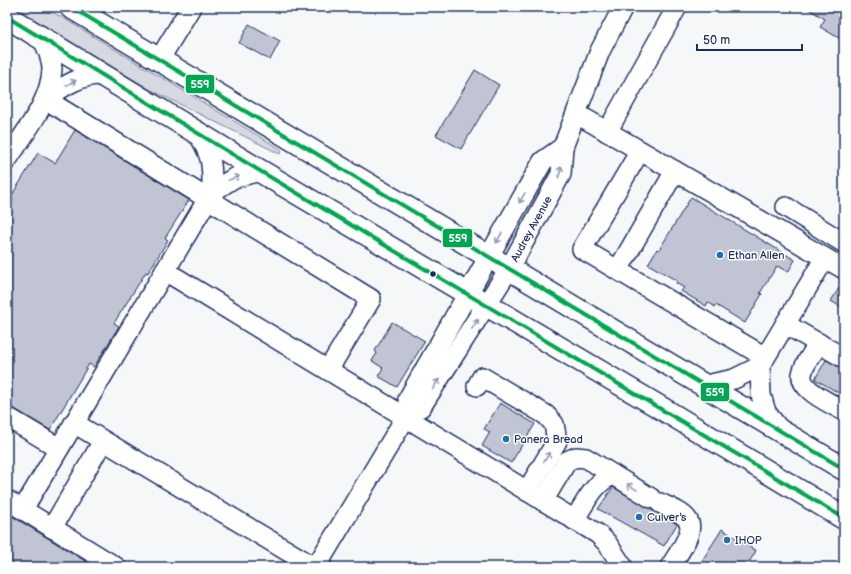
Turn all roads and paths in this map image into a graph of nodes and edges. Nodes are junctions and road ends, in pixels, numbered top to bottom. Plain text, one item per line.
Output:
1 (71, 7) edge
2 (191, 7) edge
3 (623, 7) edge
4 (677, 7) edge
5 (13, 26) edge
6 (43, 39) junction
7 (159, 60) junction
8 (101, 75) junction
9 (45, 99) junction
10 (577, 114) junction
11 (607, 132) junction
12 (198, 134) junction
13 (563, 147) junction
14 (640, 151) junction
15 (7, 160) edge
16 (260, 171) junction
17 (675, 171) junction
18 (209, 195) junction
19 (786, 207) dead end
20 (844, 243) edge
21 (488, 257) junction
22 (825, 258) junction
23 (509, 269) junction
24 (844, 269) edge
25 (618, 270) junction
26 (164, 271) junction
27 (469, 294) junction
28 (487, 305) junction
29 (785, 324) junction
30 (819, 343) junction
31 (844, 358) edge
32 (762, 362) junction
33 (328, 370) junction
34 (706, 385) junction
35 (477, 386) dead end
36 (844, 411) edge
37 (408, 414) junction
38 (7, 417) edge
39 (74, 423) junction
40 (779, 429) junction
41 (103, 441) junction
42 (59, 448) junction
43 (844, 469) edge
44 (613, 475) junction
45 (527, 491) junction
46 (543, 501) junction
47 (15, 505) edge
48 (844, 518) edge
49 (574, 520) junction
50 (52, 528) junction
51 (116, 567) edge
52 (315, 567) edge
53 (623, 567) edge
54 (670, 567) edge

1 - 7 main road
2 - 7 street
3 - 10 street, Audrey Avenue
4 - 11 street
5 - 6 main road
6 - 8 main road
6 - 9 street
7 - 21 main road
9 -> 8 street
8 - 12 main road
9 - 15 street
9 - 18 street
10 - 11 street
10 - 13 street, Audrey Avenue
11 - 14 street
12 - 16 main road
12 - 18 street
13 -> 21 street, Audrey Avenue
23 -> 13 street, Audrey Avenue
14 - 17 street
14 - 25 street
18 -> 16 street
16 - 27 main road
17 - 22 street
17 - 25 street
18 - 26 street
18 - 33 street
19 - 20 street
21 - 23 main road
21 - 27 street, Audrey Avenue
22 - 24 street
22 - 29 street
23 - 28 street, Audrey Avenue
23 - 34 main road
25 - 32 street
26 - 33 street
26 - 39 street
27 - 28 main road
27 - 37 street, Audrey Avenue
37 -> 28 street, Audrey Avenue
28 - 48 main road
29 - 30 street
29 - 32 street
30 - 31 street
30 - 36 street
32 - 34 street
32 - 40 street
33 - 37 street
34 - 40 main road
45 -> 35 street
37 - 45 street
37 - 52 street
38 - 42 street
39 - 41 street
39 - 42 street
40 - 43 main road
41 - 50 street
41 - 52 street
42 - 47 street
44 - 46 street
44 - 49 street
54 -> 44 street
45 - 46 street
46 - 49 street
47 - 50 street
49 - 53 street
50 - 51 street

